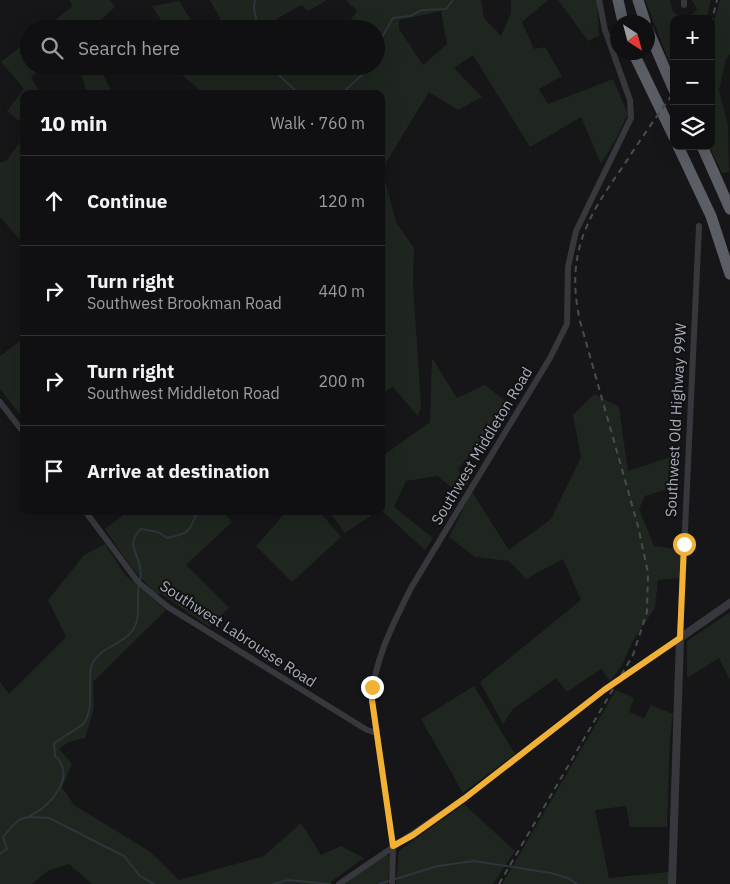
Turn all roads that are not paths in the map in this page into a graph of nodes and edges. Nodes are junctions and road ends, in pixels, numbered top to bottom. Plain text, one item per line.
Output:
1 (599, 0) edge
2 (618, 0) edge
3 (638, 0) edge
4 (621, 15) edge
5 (643, 15) edge
6 (608, 38) joint
7 (655, 46) edge
8 (638, 60) edge
9 (670, 81) edge
10 (670, 128) edge
11 (680, 150) edge
12 (704, 150) edge
13 (730, 209) edge
14 (699, 226) dead end
15 (730, 274) edge
16 (0, 402) edge
17 (20, 428) edge
18 (88, 515) edge
19 (730, 603) edge
20 (680, 638) junction
21 (377, 733) junction
22 (393, 846) junction
23 (340, 884) edge
24 (392, 884) edge
25 (672, 884) edge

1 - 6 street, Southwest Middleton Road
2 - 4 highway
3 - 5 highway
6 - 21 street, Southwest Middleton Road
7 - 9 highway
8 - 10 highway
11 - 15 highway
12 - 13 highway
14 - 20 street, Southwest Old Highway 99W
16 - 17 street
18 - 21 street, Southwest Labrousse Road
19 - 20 street
20 - 22 street
20 - 25 street, Southwest Old Highway 99W
21 - 22 street, Southwest Middleton Road
22 - 23 street
22 - 24 street, Southwest Middleton Road

